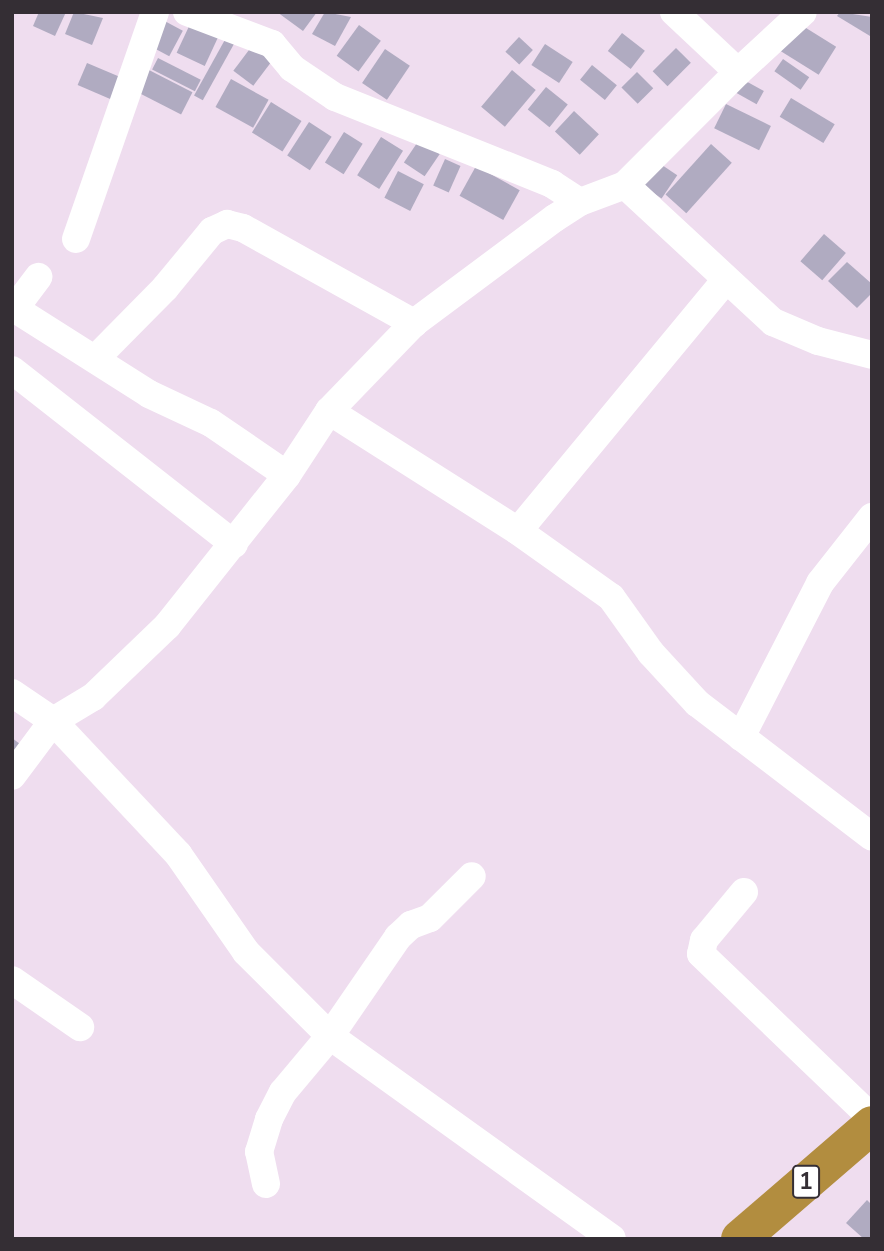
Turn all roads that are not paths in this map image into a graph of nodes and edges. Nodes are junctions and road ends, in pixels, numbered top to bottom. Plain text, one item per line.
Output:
1 (155, 12) edge
2 (187, 12) edge
3 (674, 12) edge
4 (803, 12) edge
5 (246, 22) edge
6 (738, 72) junction
7 (625, 185) junction
8 (580, 202) junction
9 (76, 239) dead end
10 (38, 277) dead end
11 (726, 280) junction
12 (14, 307) edge
13 (414, 323) junction
14 (872, 355) edge
15 (94, 359) junction
16 (12, 370) edge
17 (329, 411) junction
18 (287, 475) junction
19 (872, 517) edge
20 (519, 531) junction
21 (234, 544) junction
22 (12, 693) edge
23 (53, 721) junction
24 (741, 737) junction
25 (12, 776) edge
26 (872, 837) edge
27 (472, 876) dead end
28 (744, 892) dead end
29 (12, 980) edge
30 (80, 1027) dead end
31 (330, 1037) junction
32 (872, 1118) edge
33 (872, 1125) edge
34 (266, 1184) dead end
35 (612, 1239) edge
36 (740, 1239) edge

1 - 9 street
2 - 5 street
3 - 6 street
4 - 6 street
5 - 8 street
6 - 7 street
7 - 8 street
7 - 11 street
8 - 13 street
10 - 12 street
11 - 14 street
11 - 20 street
12 - 15 street
13 - 15 street
13 - 17 street
15 - 18 street
16 - 21 street
17 - 18 street
17 - 20 street
18 - 21 street
19 - 24 street
20 - 24 street
21 - 23 street
22 - 23 street
23 - 25 street
23 - 31 street
24 - 26 street
27 - 31 street
28 - 32 street
29 - 30 street
31 - 34 street
31 - 35 street
33 - 36 highway, 1

